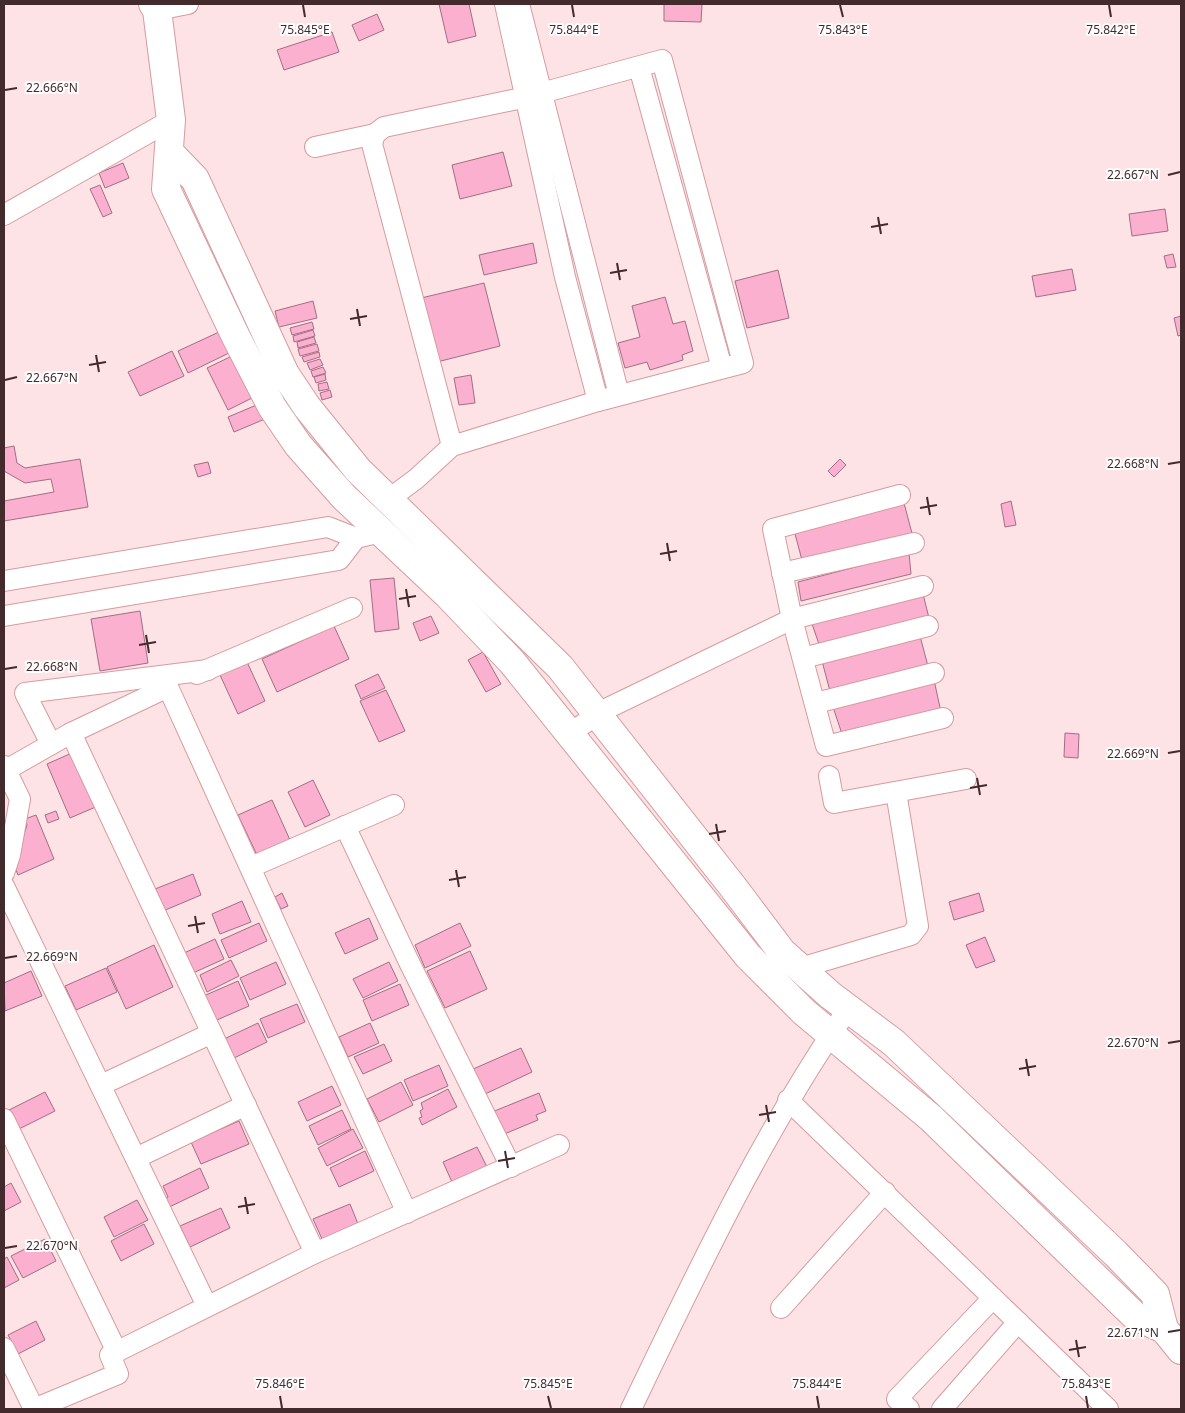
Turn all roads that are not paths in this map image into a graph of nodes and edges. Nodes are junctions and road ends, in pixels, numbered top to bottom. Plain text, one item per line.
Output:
1 (188, 4) edge
2 (505, 4) edge
3 (519, 4) edge
4 (155, 7) edge
5 (534, 95) junction
6 (171, 120) junction
7 (375, 134) junction
8 (314, 147) dead end
9 (170, 153) junction
10 (4, 215) edge
11 (619, 395) junction
12 (598, 401) junction
13 (452, 446) junction
14 (900, 495) dead end
15 (389, 499) junction
16 (368, 535) junction
17 (914, 543) dead end
18 (782, 573) junction
19 (4, 582) edge
20 (923, 586) dead end
21 (352, 608) dead end
22 (4, 616) edge
23 (792, 619) junction
24 (928, 626) dead end
25 (803, 658) junction
26 (208, 670) junction
27 (934, 673) dead end
28 (168, 687) junction
29 (816, 703) junction
30 (598, 714) junction
31 (943, 718) dead end
32 (71, 733) junction
33 (570, 734) junction
34 (51, 744) junction
35 (5, 768) edge
36 (829, 776) dead end
37 (966, 778) dead end
38 (896, 792) junction
39 (394, 805) dead end
40 (345, 826) junction
41 (251, 867) junction
42 (4, 873) edge
43 (4, 886) edge
44 (800, 968) junction
45 (848, 1009) junction
46 (212, 1033) junction
47 (830, 1034) junction
48 (101, 1085) junction
49 (788, 1100) junction
50 (246, 1105) junction
51 (4, 1119) edge
52 (559, 1146) dead end
53 (136, 1158) junction
54 (510, 1167) junction
55 (884, 1192) junction
56 (407, 1212) junction
57 (315, 1253) junction
58 (993, 1298) junction
59 (207, 1306) junction
60 (781, 1308) dead end
61 (1018, 1322) junction
62 (1164, 1329) junction
63 (4, 1348) edge
64 (1181, 1350) edge
65 (117, 1352) junction
66 (34, 1409) edge
67 (631, 1409) edge
68 (909, 1409) edge
69 (942, 1409) edge
70 (1108, 1409) edge

1 - 4 street
2 - 5 street
3 - 5 street
4 - 6 street
5 - 7 street
5 - 11 street
5 - 11 street
5 - 12 street
6 - 9 street
6 - 10 street
7 - 8 street
7 - 13 street
9 - 15 street
9 - 16 street
11 - 12 street
12 - 13 street
13 - 15 street
14 - 18 street
15 - 30 street
16 - 19 street
16 - 22 street
16 - 33 street
17 - 18 street
18 - 23 street
20 - 23 street
21 - 26 street
23 - 25 street
23 - 30 street
24 - 25 street
25 - 29 street
26 - 28 street
26 - 34 street
27 - 29 street
28 - 32 street
28 - 41 street
29 - 31 street
30 - 33 street
30 - 44 street
32 - 34 street
32 - 46 street
33 - 47 street
34 - 35 street
35 - 42 street
36 - 38 street
37 - 38 street
38 - 44 street
39 - 40 street
40 - 41 street
40 - 54 street
41 - 56 street
43 - 48 street
44 - 45 street
45 - 47 street
45 - 62 street
46 - 48 street
46 - 50 street
47 - 49 street
47 - 62 street
48 - 53 street
49 - 55 street
49 - 67 street
50 - 53 street
50 - 57 street
51 - 65 street
52 - 54 street
53 - 59 street
54 - 56 street
55 - 58 street
55 - 60 street
56 - 57 street
57 - 59 street
58 - 61 street
58 - 68 street
59 - 65 street
61 - 69 street
61 - 70 street
62 - 64 street
63 - 66 street
65 - 66 street

